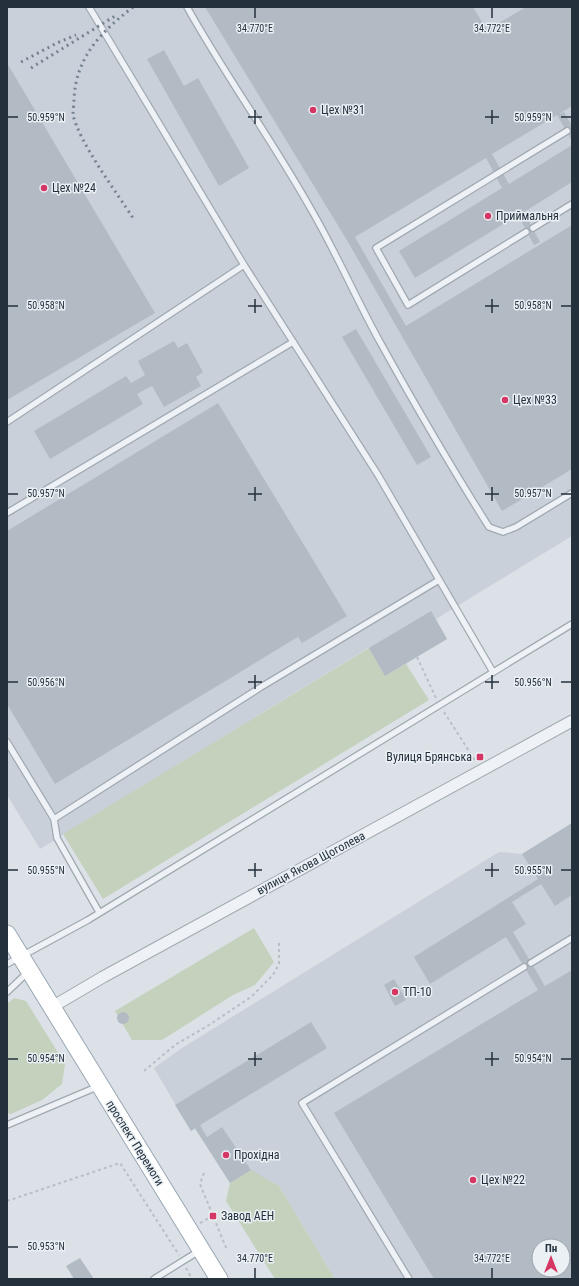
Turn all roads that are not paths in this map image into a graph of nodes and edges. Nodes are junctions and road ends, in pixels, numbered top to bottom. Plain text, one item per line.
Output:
1 (89, 7) edge
2 (188, 7) edge
3 (567, 131) dead end
4 (572, 204) edge
5 (533, 228) dead end
6 (526, 232) dead end
7 (244, 265) junction
8 (293, 342) junction
9 (7, 422) edge
10 (572, 493) edge
11 (7, 513) edge
12 (439, 580) junction
13 (572, 624) edge
14 (493, 672) junction
15 (572, 721) edge
16 (7, 742) edge
17 (54, 819) junction
18 (99, 912) junction
19 (7, 934) edge
20 (572, 938) edge
21 (14, 960) edge
22 (532, 963) dead end
23 (524, 967) dead end
24 (30, 971) junction
25 (7, 992) edge
26 (52, 1007) junction
27 (100, 1086) junction
28 (7, 1126) edge
29 (201, 1250) junction
30 (154, 1279) edge
31 (218, 1279) edge
32 (409, 1279) edge

1 - 7 lane
2 - 10 lane
3 - 6 lane
4 - 5 lane
7 - 8 lane
7 - 9 lane
8 - 11 lane
8 - 12 lane
12 - 14 lane
12 - 17 lane
13 - 14 lane
14 - 18 lane
15 - 26 street, вулиця Якова Щоголева
16 - 17 lane
17 - 18 lane
18 - 21 lane
19 - 21 main road, проспект Перемоги
20 - 22 lane
21 - 24 main road, проспект Перемоги
23 - 32 lane
24 - 25 lane
24 - 26 main road, проспект Перемоги
26 - 27 main road, проспект Перемоги
27 - 28 lane
27 - 29 main road, проспект Перемоги
29 - 30 lane
29 - 31 main road, проспект Перемоги

